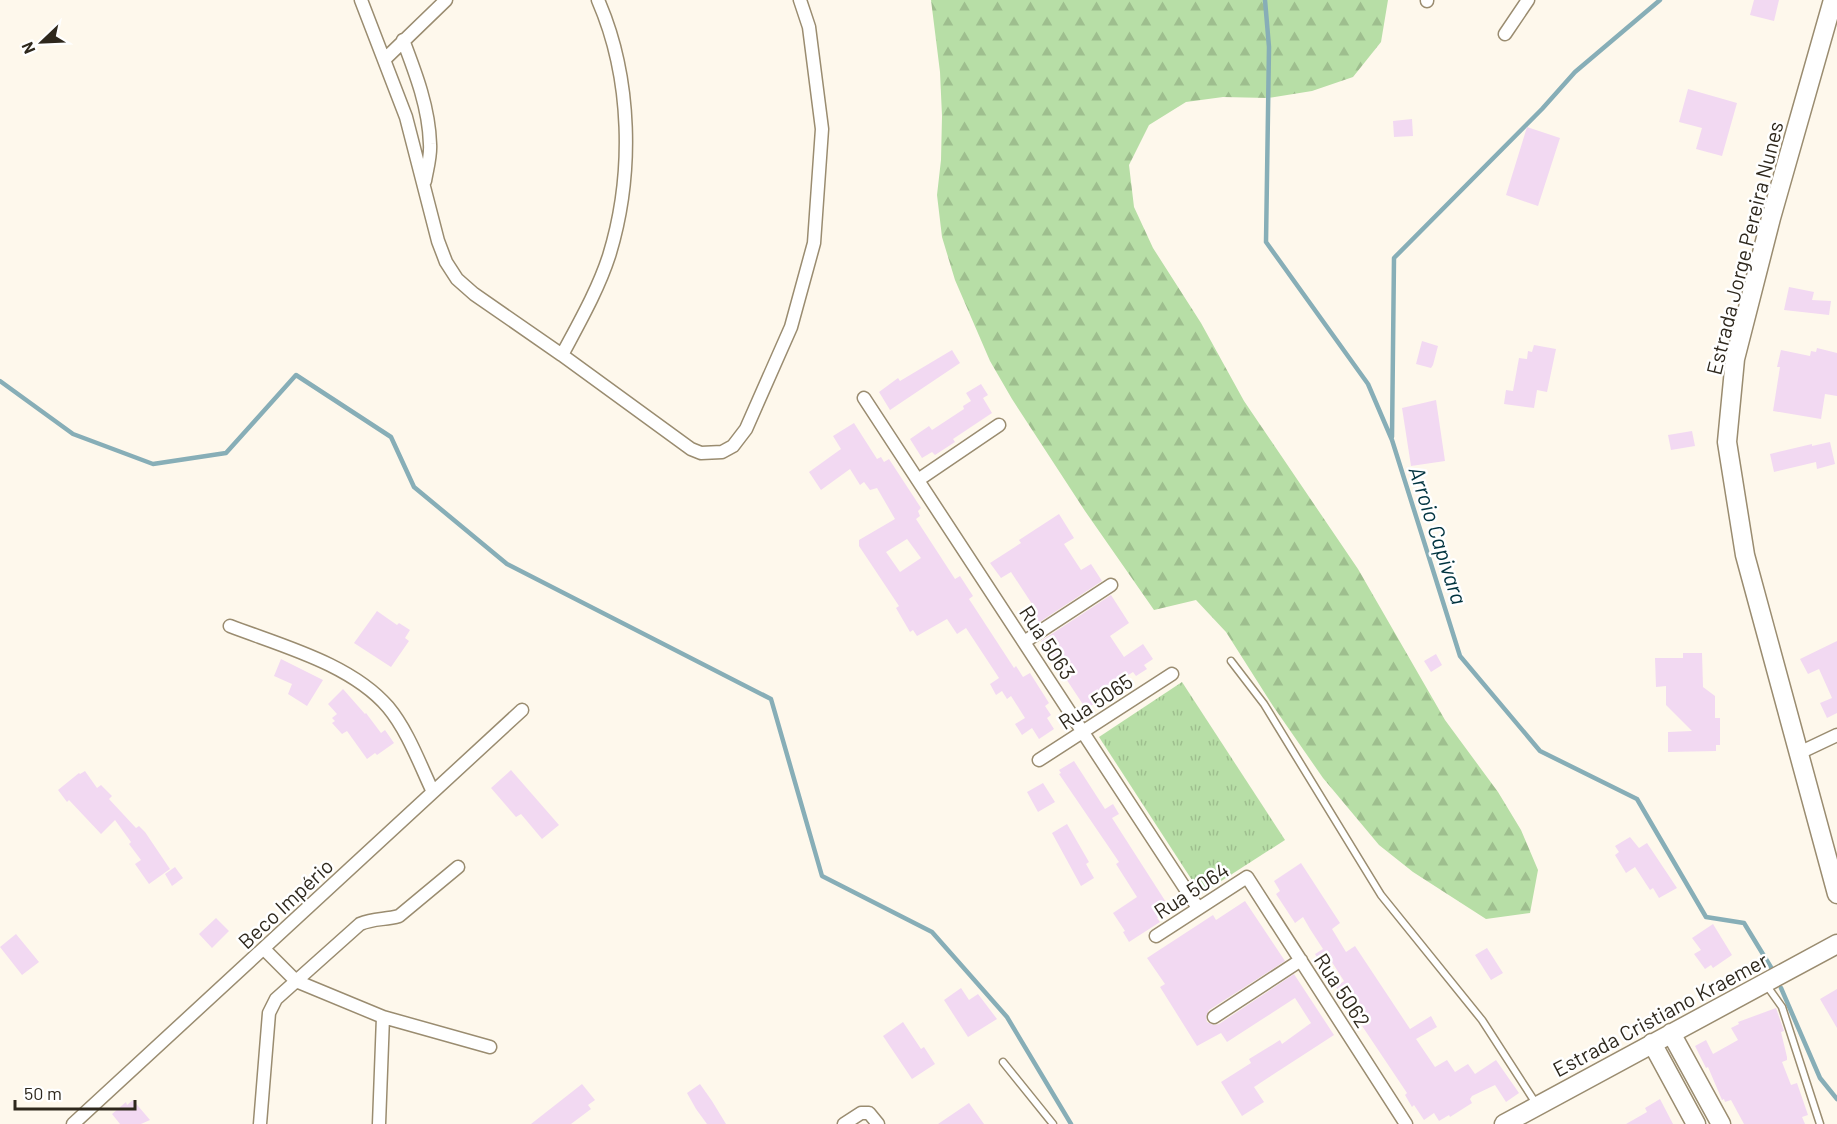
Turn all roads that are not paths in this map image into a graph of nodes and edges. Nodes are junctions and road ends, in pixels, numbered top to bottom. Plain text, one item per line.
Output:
1 (361, 0) edge
2 (446, 0) edge
3 (598, 0) edge
4 (800, 0) edge
5 (1528, 0) edge
6 (1833, 0) edge
7 (1505, 34) dead end
8 (404, 40) junction
9 (385, 59) junction
10 (424, 185) junction
11 (562, 355) junction
12 (864, 398) dead end
13 (999, 425) dead end
14 (918, 480) junction
15 (1111, 585) dead end
16 (230, 626) dead end
17 (1024, 642) junction
18 (1230, 661) dead end
19 (1172, 674) dead end
20 (522, 710) dead end
21 (1083, 732) junction
22 (1837, 735) edge
23 (1799, 753) junction
24 (1039, 760) dead end
25 (433, 792) junction
26 (458, 867) dead end
27 (1247, 876) joint
28 (1837, 894) edge
29 (1198, 908) junction
30 (1156, 936) dead end
31 (1837, 944) edge
32 (264, 950) junction
33 (1301, 960) junction
34 (296, 981) junction
35 (1765, 983) junction
36 (383, 1017) junction
37 (1214, 1017) dead end
38 (1671, 1033) junction
39 (1652, 1043) junction
40 (490, 1047) dead end
41 (1003, 1062) dead end
42 (1538, 1106) junction
43 (74, 1124) edge
44 (260, 1124) edge
45 (379, 1124) edge
46 (844, 1124) edge
47 (878, 1124) edge
48 (1053, 1124) edge
49 (1406, 1124) edge
50 (1504, 1124) edge
51 (1696, 1124) edge
52 (1721, 1124) edge
53 (1820, 1124) edge

1 - 9 street
2 - 8 street
3 - 11 street
4 - 11 street
5 - 7 street
6 - 23 street, Estrada Jorge Pereira Nunes
8 - 9 street
8 - 10 street
9 - 10 street
10 - 11 street
12 - 14 street, Rua 5063
13 - 14 street
14 - 17 street, Rua 5063
15 - 17 street
16 - 25 street
17 - 21 street, Rua 5063
18 - 42 lane
19 - 21 street, Rua 5065
20 - 25 street, Beco Império
21 - 24 street, Rua 5065
21 - 29 street, Rua 5063
22 - 23 street
23 - 28 street, Estrada Jorge Pereira Nunes
25 - 32 street, Beco Império
26 - 34 street
27 - 29 street, Rua 5064
27 - 33 street, Rua 5062
29 - 30 street, Rua 5064
31 - 35 street, Estrada Cristiano Kraemer
32 - 34 street
32 - 43 street, Beco Império
33 - 37 street
33 - 49 street, Rua 5062
34 - 36 street
34 - 44 street
35 - 38 street, Estrada Cristiano Kraemer
35 - 53 lane
36 - 40 street
36 - 45 street
38 - 39 street, Estrada Cristiano Kraemer
38 - 52 street
39 - 42 street, Estrada Cristiano Kraemer
39 - 51 street
41 - 48 lane
42 - 50 street, Estrada Cristiano Kraemer
46 - 47 street

